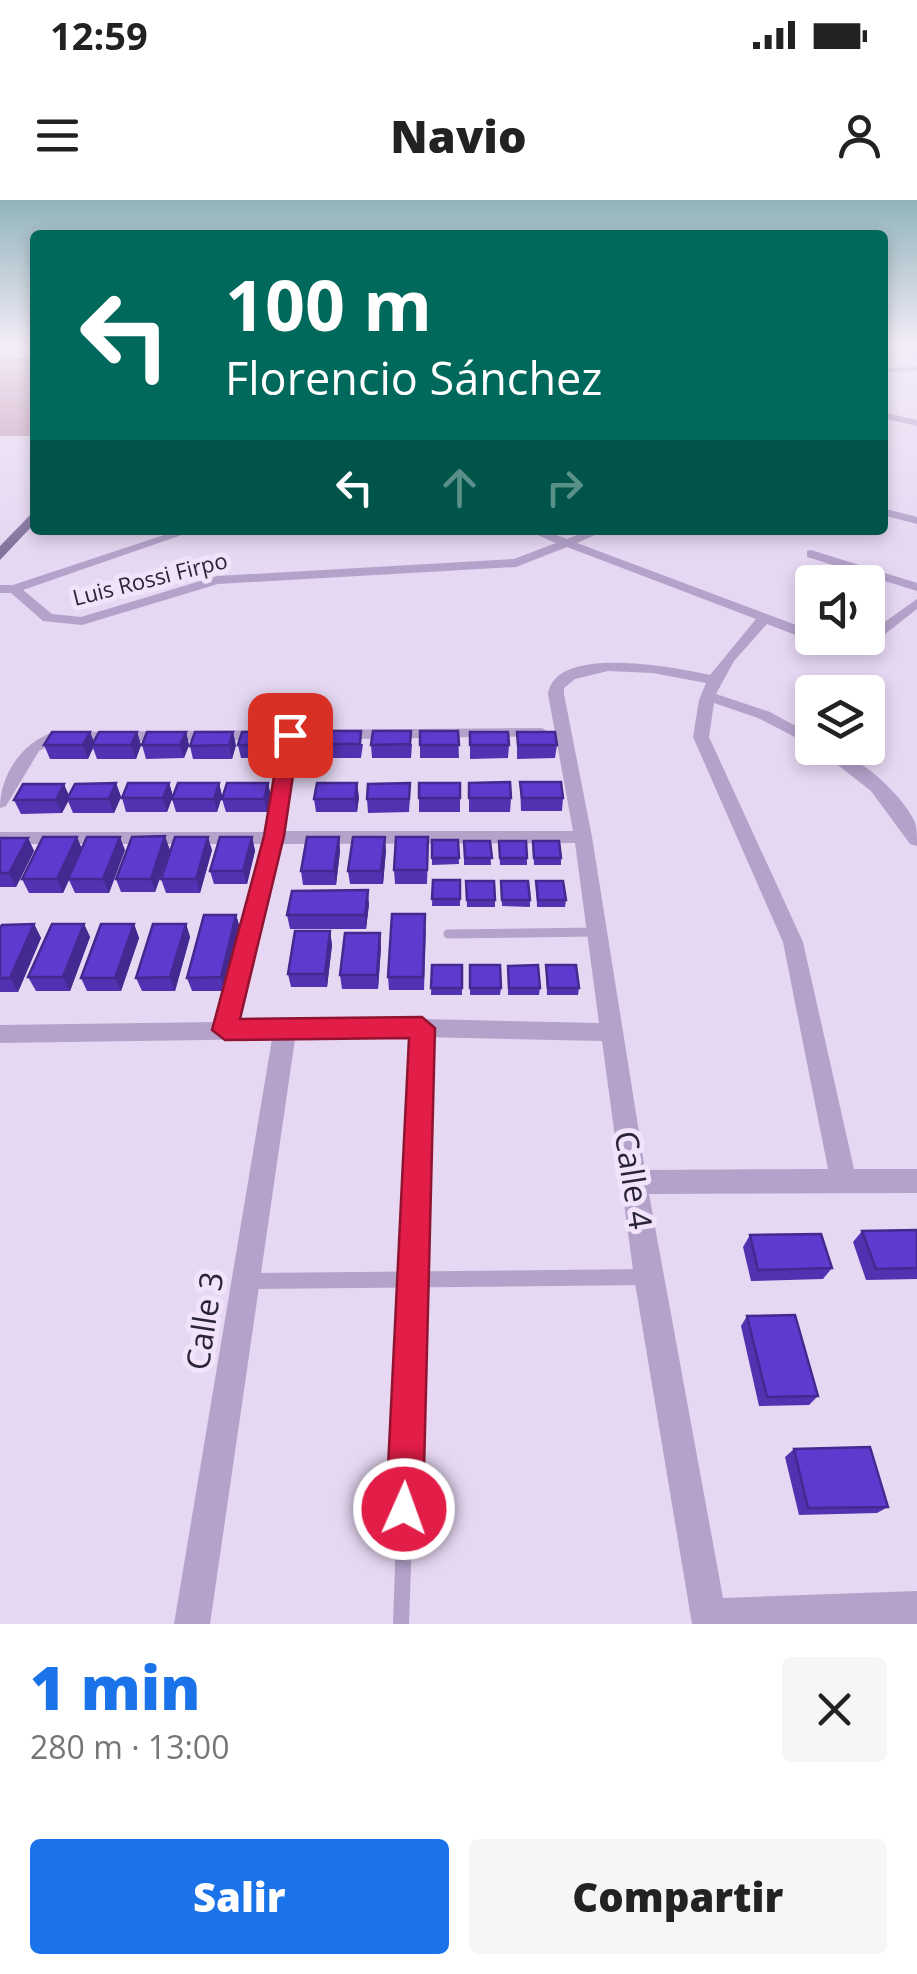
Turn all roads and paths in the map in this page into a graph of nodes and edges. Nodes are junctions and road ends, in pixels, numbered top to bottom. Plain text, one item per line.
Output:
1 (888, 416) edge
2 (917, 420) edge
3 (888, 513) edge
4 (30, 520) edge
5 (917, 521) edge
6 (174, 535) edge
7 (546, 535) edge
8 (589, 535) edge
9 (570, 544) junction
10 (811, 554) dead end
11 (0, 555) edge
12 (917, 586) edge
13 (7, 589) edge
14 (917, 603) edge
15 (765, 618) junction
16 (885, 628) edge
17 (795, 630) edge
18 (710, 688) junction
19 (795, 732) edge
20 (290, 735) junction
21 (564, 736) junction
22 (848, 765) edge
23 (0, 802) edge
24 (274, 836) junction
25 (583, 836) junction
26 (0, 838) edge
27 (917, 840) edge
28 (596, 932) junction
29 (448, 934) dead end
30 (422, 1028) junction
31 (285, 1029) junction
32 (225, 1030) junction
33 (609, 1032) junction
34 (0, 1034) edge
35 (634, 1182) junction
36 (844, 1182) junction
37 (917, 1182) edge
38 (648, 1278) junction
39 (412, 1280) junction
40 (248, 1281) junction
41 (917, 1609) edge
42 (709, 1620) edge
43 (192, 1624) edge
44 (401, 1624) edge

1 - 2 street
3 - 5 street
4 - 11 street
6 - 13 street
7 - 9 street
8 - 9 street, Luis Rossi Firpo
9 - 13 street, Luis Rossi Firpo
9 - 15 street
10 - 12 street
14 - 16 street
15 - 17 street
15 - 18 street
18 - 19 street, Calle 4
18 - 21 street, Calle 4
18 - 36 street
20 - 21 street
20 - 23 street
20 - 24 street
21 - 25 street, Calle 4
22 - 27 street
24 - 25 street
24 - 26 street
24 - 32 street
25 - 28 street, Calle 4
28 - 29 lane
28 - 33 street, Calle 4
30 - 31 street
30 - 33 street
30 - 39 lane
31 - 32 street
31 - 40 street, Calle 3
32 - 34 street
33 - 35 street, Calle 4
35 - 36 street
35 - 38 street, Calle 4
36 - 37 street
38 - 39 lane
38 - 42 street, Calle 4
39 - 40 lane
39 - 44 lane
40 - 43 street, Calle 3
41 - 42 street

